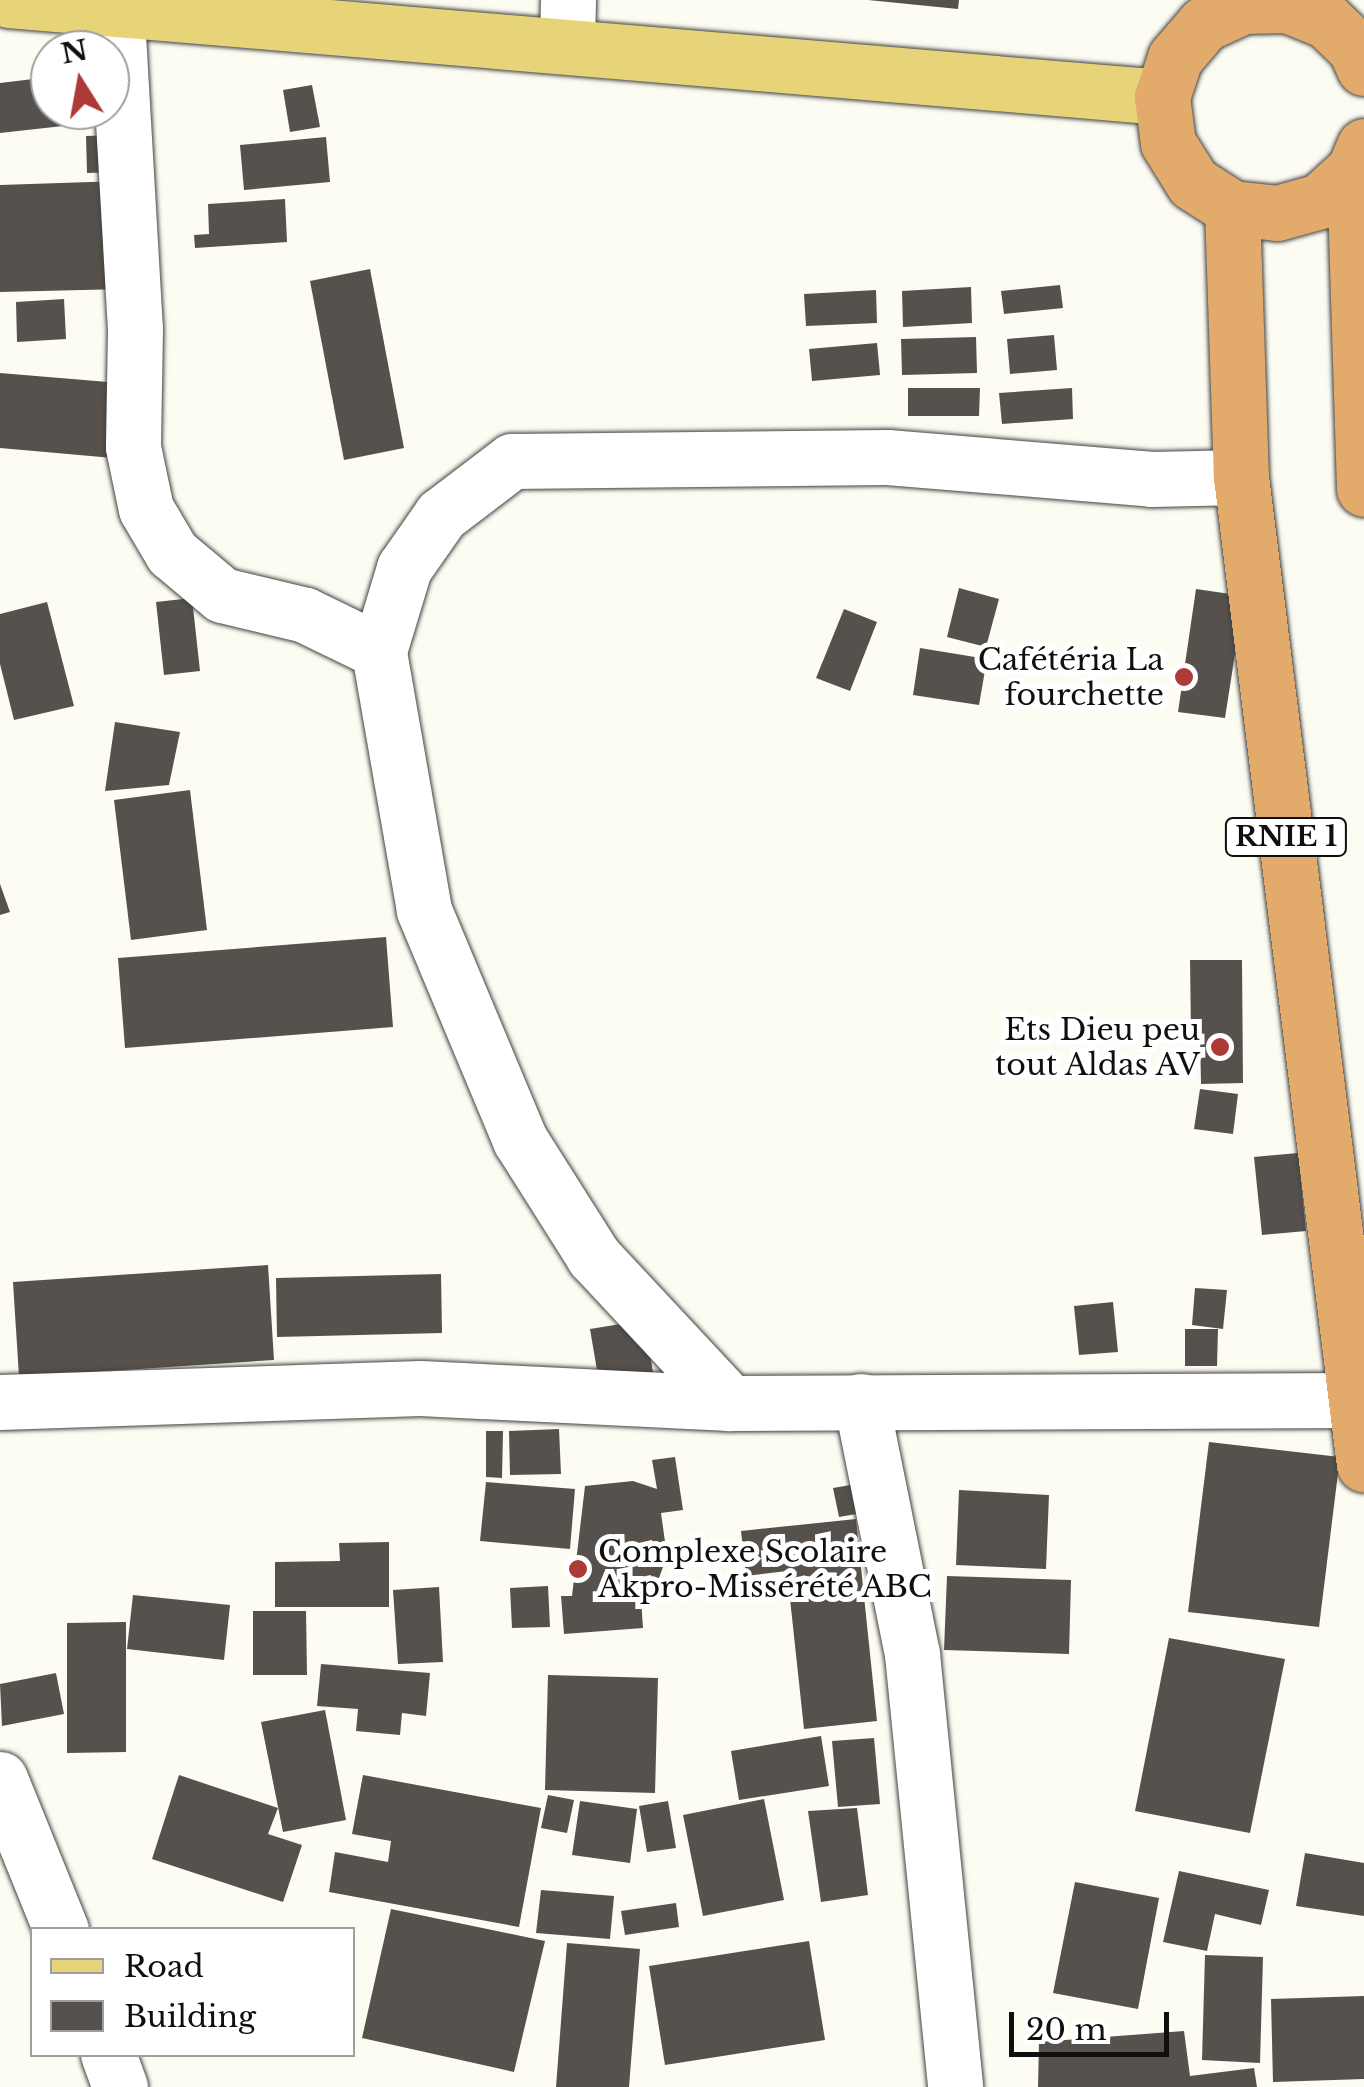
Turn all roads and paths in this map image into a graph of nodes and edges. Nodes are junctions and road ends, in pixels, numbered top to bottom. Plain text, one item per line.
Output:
1 (9, 0) edge
2 (1179, 0) edge
3 (116, 4) edge
4 (1325, 11) edge
5 (568, 21) edge
6 (1364, 68) edge
7 (1169, 77) junction
8 (1359, 158) edge
9 (1232, 208) junction
10 (1241, 477) junction
11 (1364, 488) edge
12 (379, 651) junction
13 (1357, 1400) junction
14 (0, 1402) edge
15 (862, 1402) junction
16 (730, 1403) junction
17 (1364, 1464) edge
18 (0, 1779) edge
19 (59, 1927) edge
20 (109, 2057) edge
21 (120, 2087) edge
22 (955, 2087) edge

1 - 3 main road
2 - 7 highway
3 - 5 main road
3 - 12 street
4 - 6 highway
4 - 7 highway
5 - 7 main road
7 - 9 highway
8 - 9 highway
8 - 11 highway
9 - 10 highway, RNIE 1
10 - 12 street
10 - 13 highway, RNIE 1
12 - 16 street
13 - 15 street
13 - 17 highway, RNIE 1
14 - 16 street
15 - 16 street
15 - 22 street
18 - 19 street
20 - 21 street

